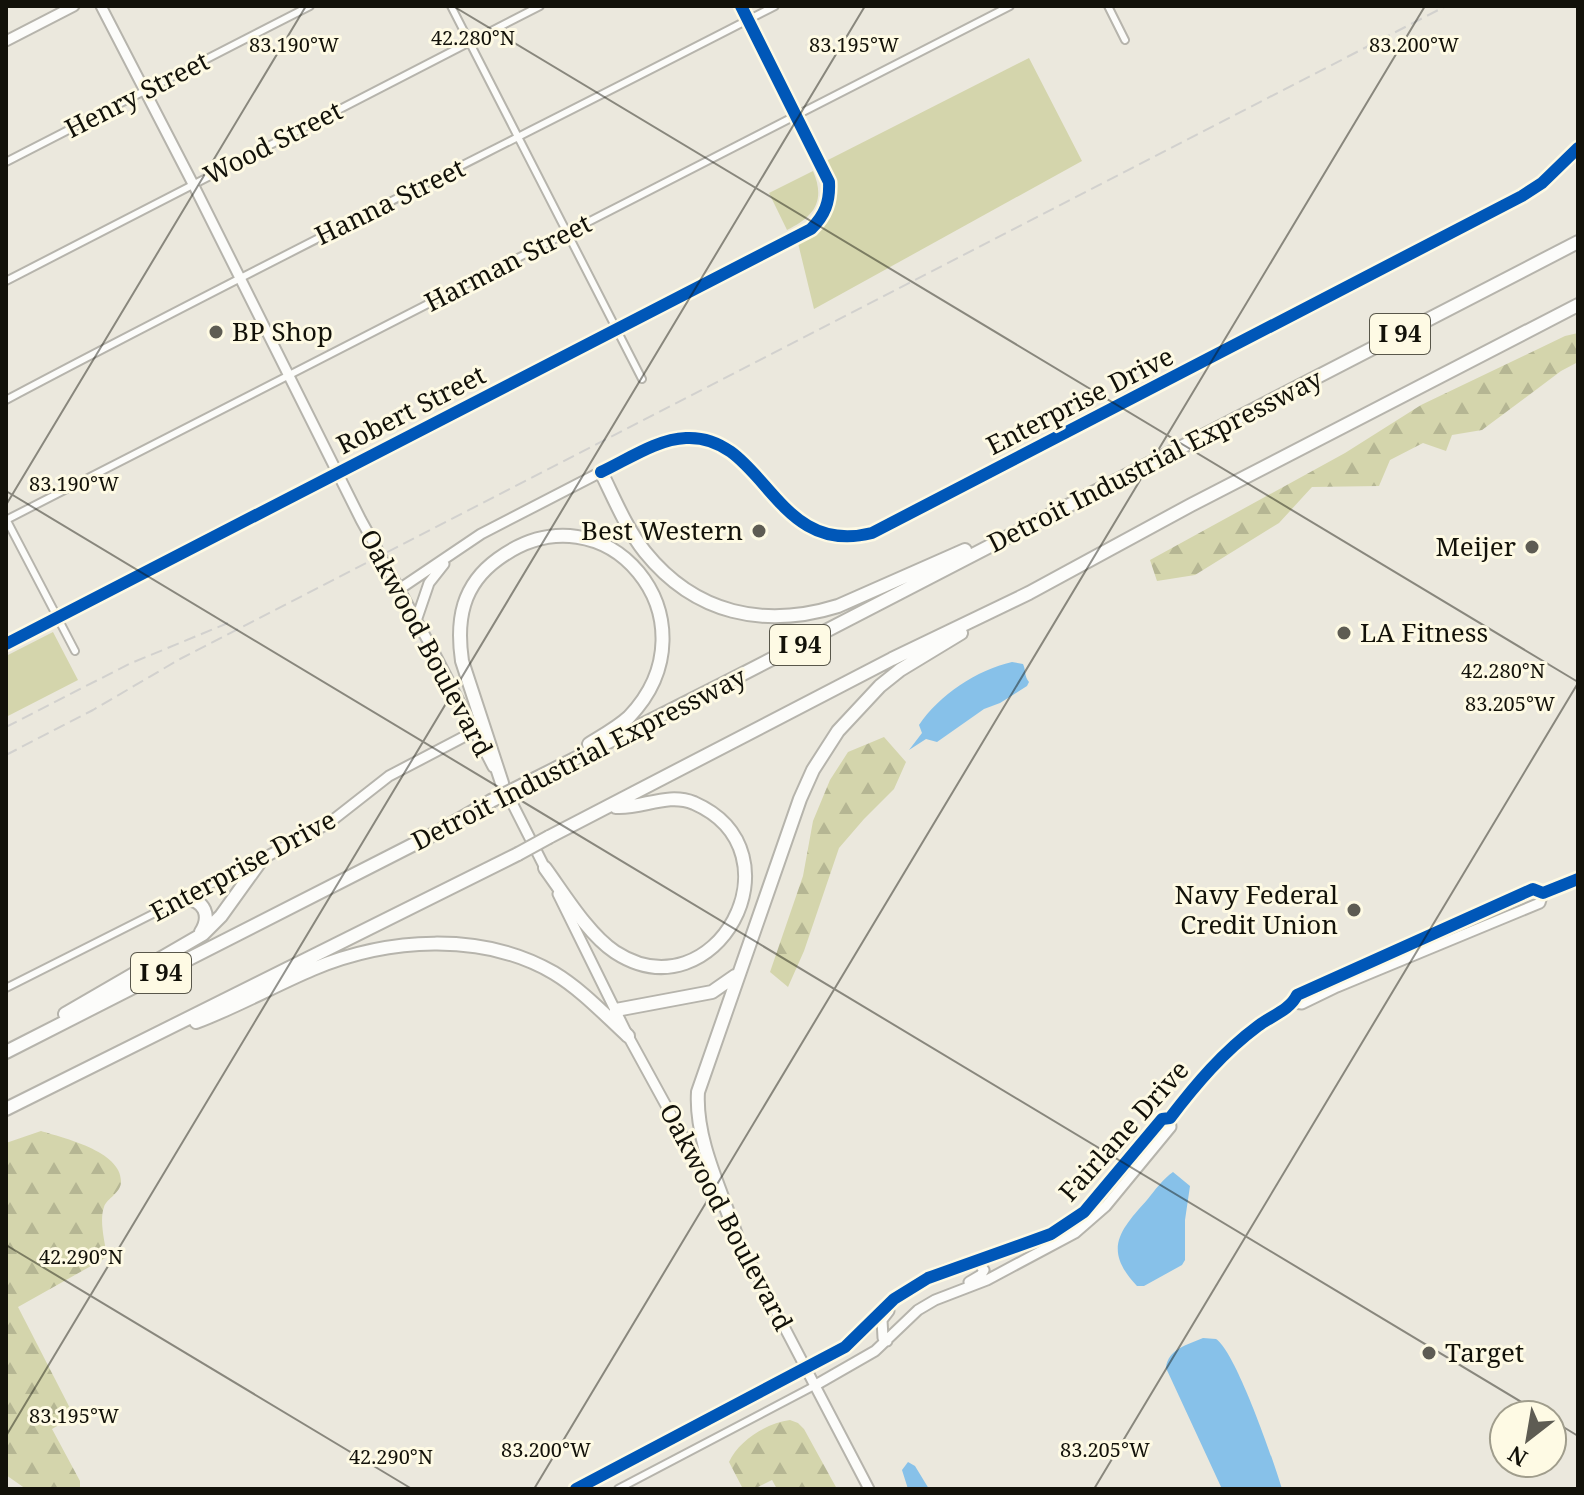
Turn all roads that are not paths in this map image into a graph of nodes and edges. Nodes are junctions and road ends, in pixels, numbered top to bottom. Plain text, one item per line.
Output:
1 (74, 6) edge
2 (101, 6) edge
3 (310, 6) edge
4 (451, 6) edge
5 (540, 6) edge
6 (741, 6) edge
7 (775, 6) edge
8 (1010, 6) edge
9 (1108, 6) edge
10 (748, 20) junction
11 (1125, 40) dead end
12 (6, 41) edge
13 (469, 43) junction
14 (144, 91) junction
15 (797, 115) junction
16 (518, 138) junction
17 (1578, 148) edge
18 (6, 162) edge
19 (193, 184) junction
20 (567, 233) junction
21 (1578, 242) edge
22 (238, 277) junction
23 (6, 281) edge
24 (1578, 305) edge
25 (616, 331) junction
26 (287, 376) junction
27 (642, 379) dead end
28 (6, 400) edge
29 (336, 472) junction
30 (601, 472) junction
31 (1045, 517) junction
32 (6, 520) edge
33 (463, 547) junction
34 (398, 590) junction
35 (1029, 593) junction
36 (57, 617) junction
37 (416, 621) junction
38 (6, 644) edge
39 (75, 651) dead end
40 (473, 732) junction
41 (554, 770) junction
42 (502, 783) junction
43 (613, 806) junction
44 (262, 859) junction
45 (545, 868) junction
46 (1578, 879) edge
47 (1543, 893) junction
48 (185, 899) junction
49 (194, 940) junction
50 (739, 970) junction
51 (6, 988) edge
52 (1293, 1003) junction
53 (616, 1010) junction
54 (628, 1036) junction
55 (141, 1042) junction
56 (6, 1050) edge
57 (6, 1109) edge
58 (1170, 1118) junction
59 (736, 1235) junction
60 (976, 1260) junction
61 (928, 1278) junction
62 (935, 1300) junction
63 (887, 1341) junction
64 (806, 1368) junction
65 (814, 1386) junction
66 (576, 1489) edge
67 (618, 1489) edge
68 (869, 1489) edge

1 - 12 main road
2 - 14 main road, Oakwood Boulevard
3 - 14 street, Henry Street
4 - 13 street
5 - 13 street, Wood Street
6 - 10 street
7 - 10 street, Hanna Street
8 - 15 street, Harman Street
9 - 11 street
10 - 15 street
10 - 16 street, Hanna Street
13 - 16 street
13 - 19 street, Wood Street
14 - 18 street, Henry Street
14 - 19 main road, Oakwood Boulevard
15 - 20 street, Harman Street
15 - 25 street, Robert Street
16 - 20 street
16 - 22 street, Hanna Street
17 - 30 street, Enterprise Drive
19 - 22 main road, Oakwood Boulevard
19 - 23 street, Wood Street
20 - 25 street
20 - 26 street, Harman Street
21 - 31 highway, Detroit Industrial Expressway / I 94
22 - 26 main road, Oakwood Boulevard
22 - 28 street, Hanna Street
24 - 35 highway, Detroit Industrial Expressway / I 94
25 - 27 street
25 - 29 street, Robert Street
26 - 29 main road, Oakwood Boulevard
26 - 32 street, Harman Street
29 - 34 main road, Oakwood Boulevard
29 - 36 street, Robert Street
30 - 31 highway
30 - 33 main road, Enterprise Drive
31 - 41 highway, Detroit Industrial Expressway / I 94
32 - 36 street
33 - 34 main road, Enterprise Drive
33 - 37 main road
34 - 37 main road, Oakwood Boulevard
35 - 43 highway, Detroit Industrial Expressway / I 94
35 - 50 highway
36 - 38 street, Robert Street
36 - 39 street
37 - 40 main road, Oakwood Boulevard
40 - 42 main road, Oakwood Boulevard
40 - 44 main road, Enterprise Drive
41 - 42 highway
41 - 56 highway, Detroit Industrial Expressway / I 94, bridge
42 - 45 main road, Oakwood Boulevard
43 - 45 highway
43 - 55 highway, Detroit Industrial Expressway / I 94, bridge
44 - 48 street, Enterprise Drive
44 - 49 highway
45 - 53 main road, Oakwood Boulevard
46 - 47 main road, Fairlane Drive
47 - 52 main road, Fairlane Drive
47 - 52 main road, Fairlane Drive
48 - 49 highway
48 - 51 street, Enterprise Drive
49 - 56 highway
50 - 53 highway
50 - 59 highway
52 - 58 main road, Fairlane Drive
53 - 54 main road, Oakwood Boulevard
54 - 55 highway
54 - 59 main road, Oakwood Boulevard
55 - 57 highway, Detroit Industrial Expressway / I 94
58 - 60 main road, Fairlane Drive
58 - 62 main road, Fairlane Drive
59 - 64 main road, Oakwood Boulevard
60 - 61 main road, Fairlane Drive
60 - 62 main road
61 - 63 main road
61 - 64 main road, Fairlane Drive
62 - 63 main road, Fairlane Drive
63 - 65 main road, Fairlane Drive
64 - 65 main road, Oakwood Boulevard
64 - 66 street, Fairlane Drive
65 - 67 street, Fairlane Drive
65 - 68 main road, Oakwood Boulevard

